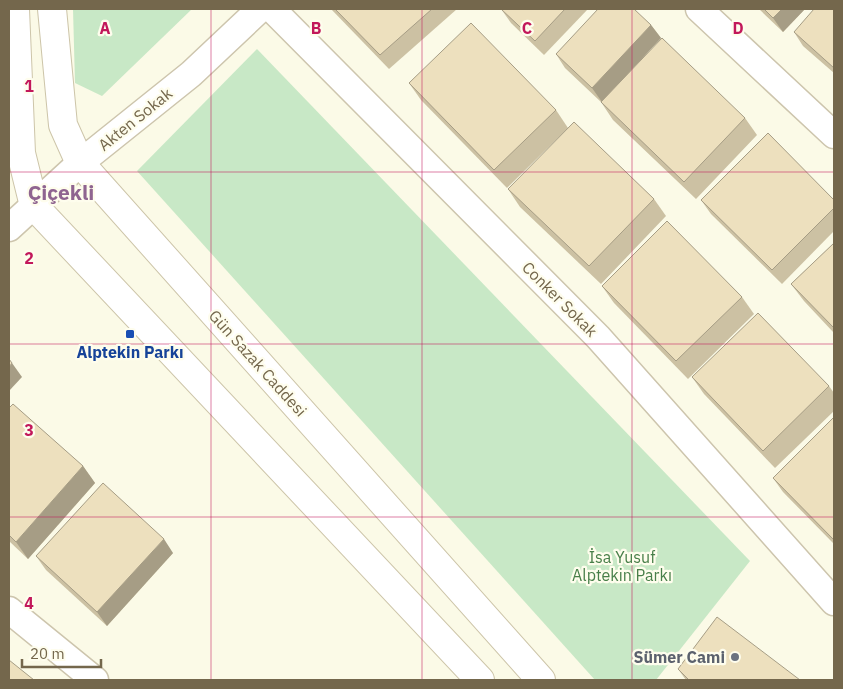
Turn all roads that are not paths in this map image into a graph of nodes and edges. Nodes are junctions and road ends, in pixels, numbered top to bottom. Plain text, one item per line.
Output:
1 (15, 9) edge
2 (52, 9) edge
3 (260, 9) edge
4 (272, 9) edge
5 (699, 9) edge
6 (834, 135) edge
7 (80, 163) junction
8 (34, 206) junction
9 (9, 228) edge
10 (834, 602) edge
11 (9, 610) edge
12 (95, 680) edge
13 (480, 680) edge
14 (542, 680) edge

1 - 8 main road
2 - 7 main road, Gün Sazak Caddesi
3 - 7 street, Akten Sokak
4 - 10 street, Conker Sokak
5 - 6 street
7 - 8 street, Akten Sokak
7 - 14 main road, Gün Sazak Caddesi
8 - 9 street, Akten Sokak
8 - 13 main road
11 - 12 street

